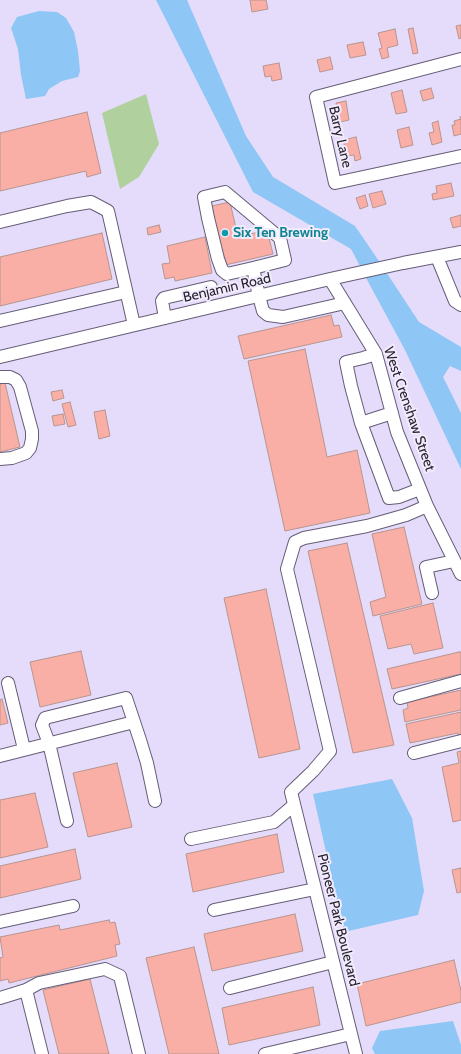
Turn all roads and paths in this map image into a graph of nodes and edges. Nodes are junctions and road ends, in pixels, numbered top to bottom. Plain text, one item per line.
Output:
1 (461, 59) edge
2 (461, 156) edge
3 (0, 222) edge
4 (461, 252) edge
5 (437, 256) junction
6 (253, 268) junction
7 (330, 279) junction
8 (211, 287) dead end
9 (126, 292) junction
10 (259, 296) junction
11 (345, 303) junction
12 (461, 305) edge
13 (165, 318) junction
14 (0, 321) edge
15 (134, 325) junction
16 (376, 354) junction
17 (0, 357) edge
18 (0, 377) edge
19 (392, 413) junction
20 (361, 423) junction
21 (0, 460) edge
22 (420, 489) junction
23 (427, 506) junction
24 (454, 561) junction
25 (461, 574) edge
26 (432, 593) dead end
27 (461, 681) edge
28 (8, 683) dead end
29 (400, 698) dead end
30 (134, 722) junction
31 (461, 742) edge
32 (48, 744) junction
33 (24, 750) junction
34 (414, 753) dead end
35 (0, 756) edge
36 (155, 801) dead end
37 (294, 805) junction
38 (67, 821) dead end
39 (191, 839) dead end
40 (315, 889) junction
41 (73, 906) dead end
42 (214, 910) dead end
43 (0, 922) edge
44 (333, 962) junction
45 (230, 988) dead end
46 (26, 990) junction
47 (0, 998) edge
48 (351, 1034) junction
49 (42, 1054) edge
50 (139, 1054) edge
51 (265, 1054) edge
52 (356, 1054) edge

1 - 2 street, Barry Lane
3 - 9 street
4 - 5 street, Benjamin Road
5 - 7 street, Benjamin Road
5 - 12 street
6 - 6 street
6 - 10 street
7 - 10 street, Benjamin Road
7 - 11 street, West Crenshaw Street
8 - 13 street
9 - 14 street
9 - 15 street
10 - 11 street
10 - 13 street, Benjamin Road
11 - 16 street, West Crenshaw Street
13 - 15 street, Benjamin Road
15 - 17 street, Benjamin Road
16 - 19 street, West Crenshaw Street
16 - 20 street
18 - 21 street
19 - 20 street
19 - 22 street, West Crenshaw Street
20 - 22 street
22 - 23 street, West Crenshaw Street
23 - 24 street, West Crenshaw Street
23 - 37 street, Pioneer Park Boulevard
24 - 25 street, West Crenshaw Street
24 - 26 street
27 - 29 street
28 - 33 street
30 - 32 street
30 - 32 street
30 - 36 street
31 - 34 street
32 - 33 street
32 - 38 street
33 - 35 street
37 - 39 street
37 - 40 street, Pioneer Park Boulevard
40 - 42 street
40 - 44 street, Pioneer Park Boulevard
41 - 43 street
44 - 45 street
44 - 48 street, Pioneer Park Boulevard
46 - 47 street
46 - 49 street
46 - 50 street
48 - 51 street
48 - 52 street, Pioneer Park Boulevard

